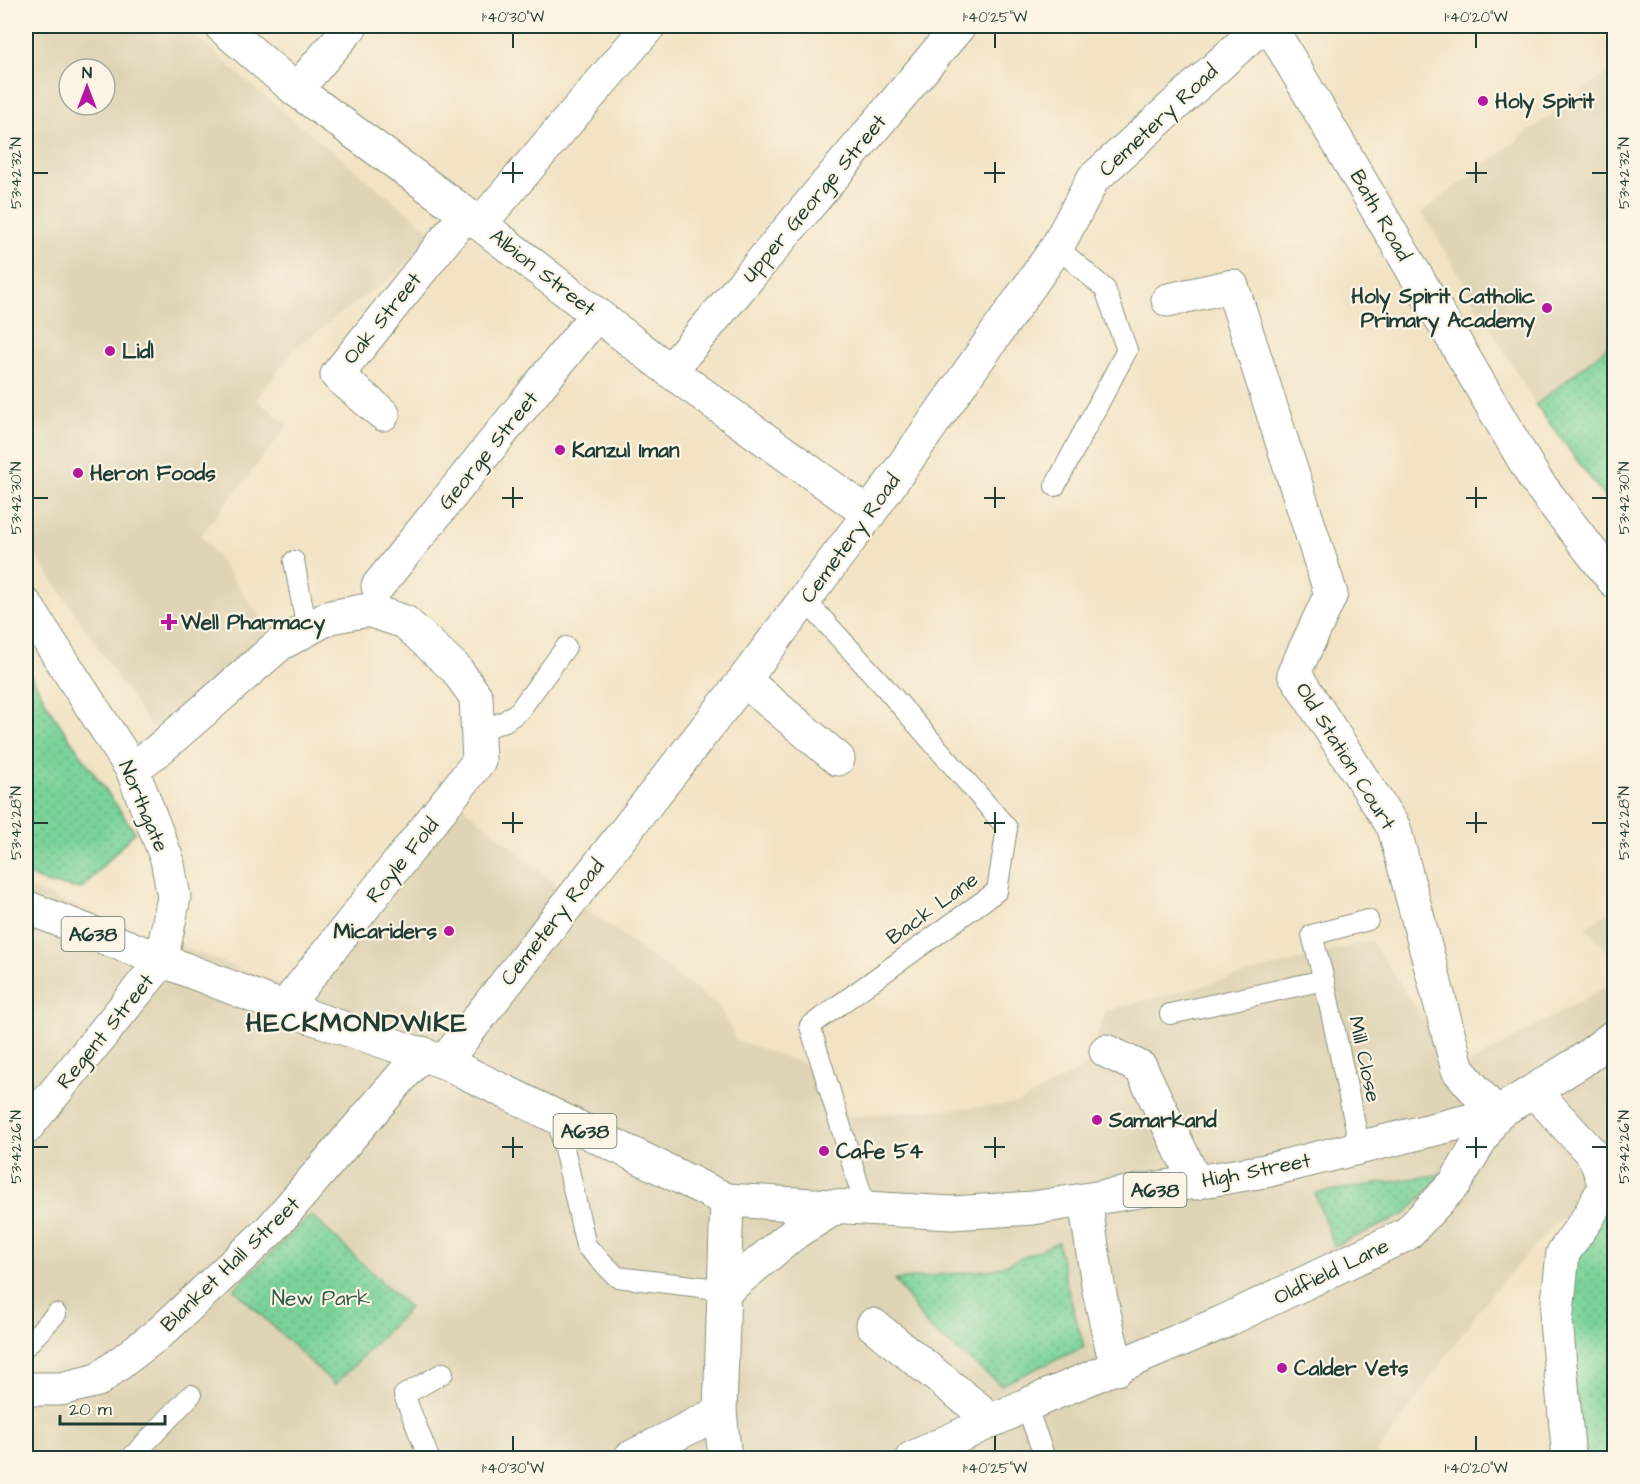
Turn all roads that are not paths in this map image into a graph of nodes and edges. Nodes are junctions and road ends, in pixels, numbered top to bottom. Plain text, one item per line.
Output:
1 (221, 26) edge
2 (351, 26) edge
3 (649, 26) edge
4 (959, 26) edge
5 (1259, 30) edge
6 (296, 90) junction
7 (473, 219) junction
8 (1057, 247) junction
9 (1168, 300) dead end
10 (597, 314) junction
11 (670, 371) junction
12 (383, 414) dead end
13 (1055, 486) dead end
14 (869, 514) junction
15 (294, 561) dead end
16 (1614, 581) edge
17 (378, 586) dead end
18 (805, 600) junction
19 (26, 605) edge
20 (308, 630) junction
21 (566, 647) dead end
22 (744, 680) junction
23 (477, 732) junction
24 (837, 759) dead end
25 (132, 769) junction
26 (26, 907) edge
27 (1368, 920) dead end
28 (161, 962) junction
29 (1324, 980) junction
30 (284, 1008) junction
31 (1170, 1014) dead end
32 (1614, 1036) edge
33 (1106, 1051) dead end
34 (433, 1057) junction
35 (1535, 1092) junction
36 (1496, 1114) junction
37 (557, 1117) junction
38 (26, 1128) edge
39 (1360, 1148) junction
40 (1196, 1183) junction
41 (1610, 1187) edge
42 (727, 1200) junction
43 (1085, 1201) junction
44 (850, 1209) junction
45 (726, 1290) junction
46 (56, 1314) dead end
47 (873, 1325) dead end
48 (26, 1346) edge
49 (1117, 1368) junction
50 (443, 1373) dead end
51 (26, 1389) edge
52 (191, 1395) dead end
53 (1026, 1405) junction
54 (720, 1412) junction
55 (992, 1420) junction
56 (131, 1458) edge
57 (429, 1458) edge
58 (630, 1458) edge
59 (725, 1458) edge
60 (912, 1458) edge
61 (1046, 1458) edge
62 (1569, 1458) edge

1 - 6 street, Albion Street
2 - 6 street
3 - 7 street
4 - 11 street, Upper George Street
5 - 8 street, Cemetery Road
5 - 16 street, Bath Road
6 - 7 street, Albion Street
7 - 10 street, Albion Street
7 - 12 street, Oak Street
8 - 13 lane
8 - 14 street, Cemetery Road
9 - 36 street, Old Station Court
10 - 11 street, Albion Street
10 - 17 street, George Street
11 - 14 street, Albion Street
14 - 18 street, Cemetery Road
15 - 20 lane
18 - 22 street, Cemetery Road
18 - 44 lane, Back Lane
19 - 25 street, Northgate
20 - 23 street, Royle Fold
20 - 25 street
21 - 23 lane
22 - 24 street
22 - 34 street, Cemetery Road
23 - 30 street, Royle Fold
25 - 28 street, Northgate
26 - 28 street, A638
27 - 29 lane, Mill Close
28 - 30 street, A638
28 - 38 street, Regent Street
29 - 31 lane
29 - 39 lane, Mill Close
30 - 34 street, A638
32 - 35 street, High Street / A638
33 - 40 street
34 - 37 street, A638
34 - 51 street, Blanket Hall Street
35 - 36 street, High Street / A638
35 - 41 street
36 - 39 street, High Street / A638
36 - 49 street, Oldfield Lane
37 - 42 street, A638
37 - 45 lane
39 - 40 street, High Street / A638
40 - 43 street, High Street / A638
41 - 62 street
42 - 44 street, High Street / A638
42 - 45 street
43 - 44 street, High Street / A638
43 - 49 street
44 - 45 street
45 - 54 street
46 - 48 lane
47 - 55 street
49 - 53 street, Oldfield Lane
50 - 57 lane
52 - 56 lane
53 - 55 street, Oldfield Lane
53 - 61 lane
54 - 58 street
54 - 59 street
55 - 60 street, Oldfield Lane

